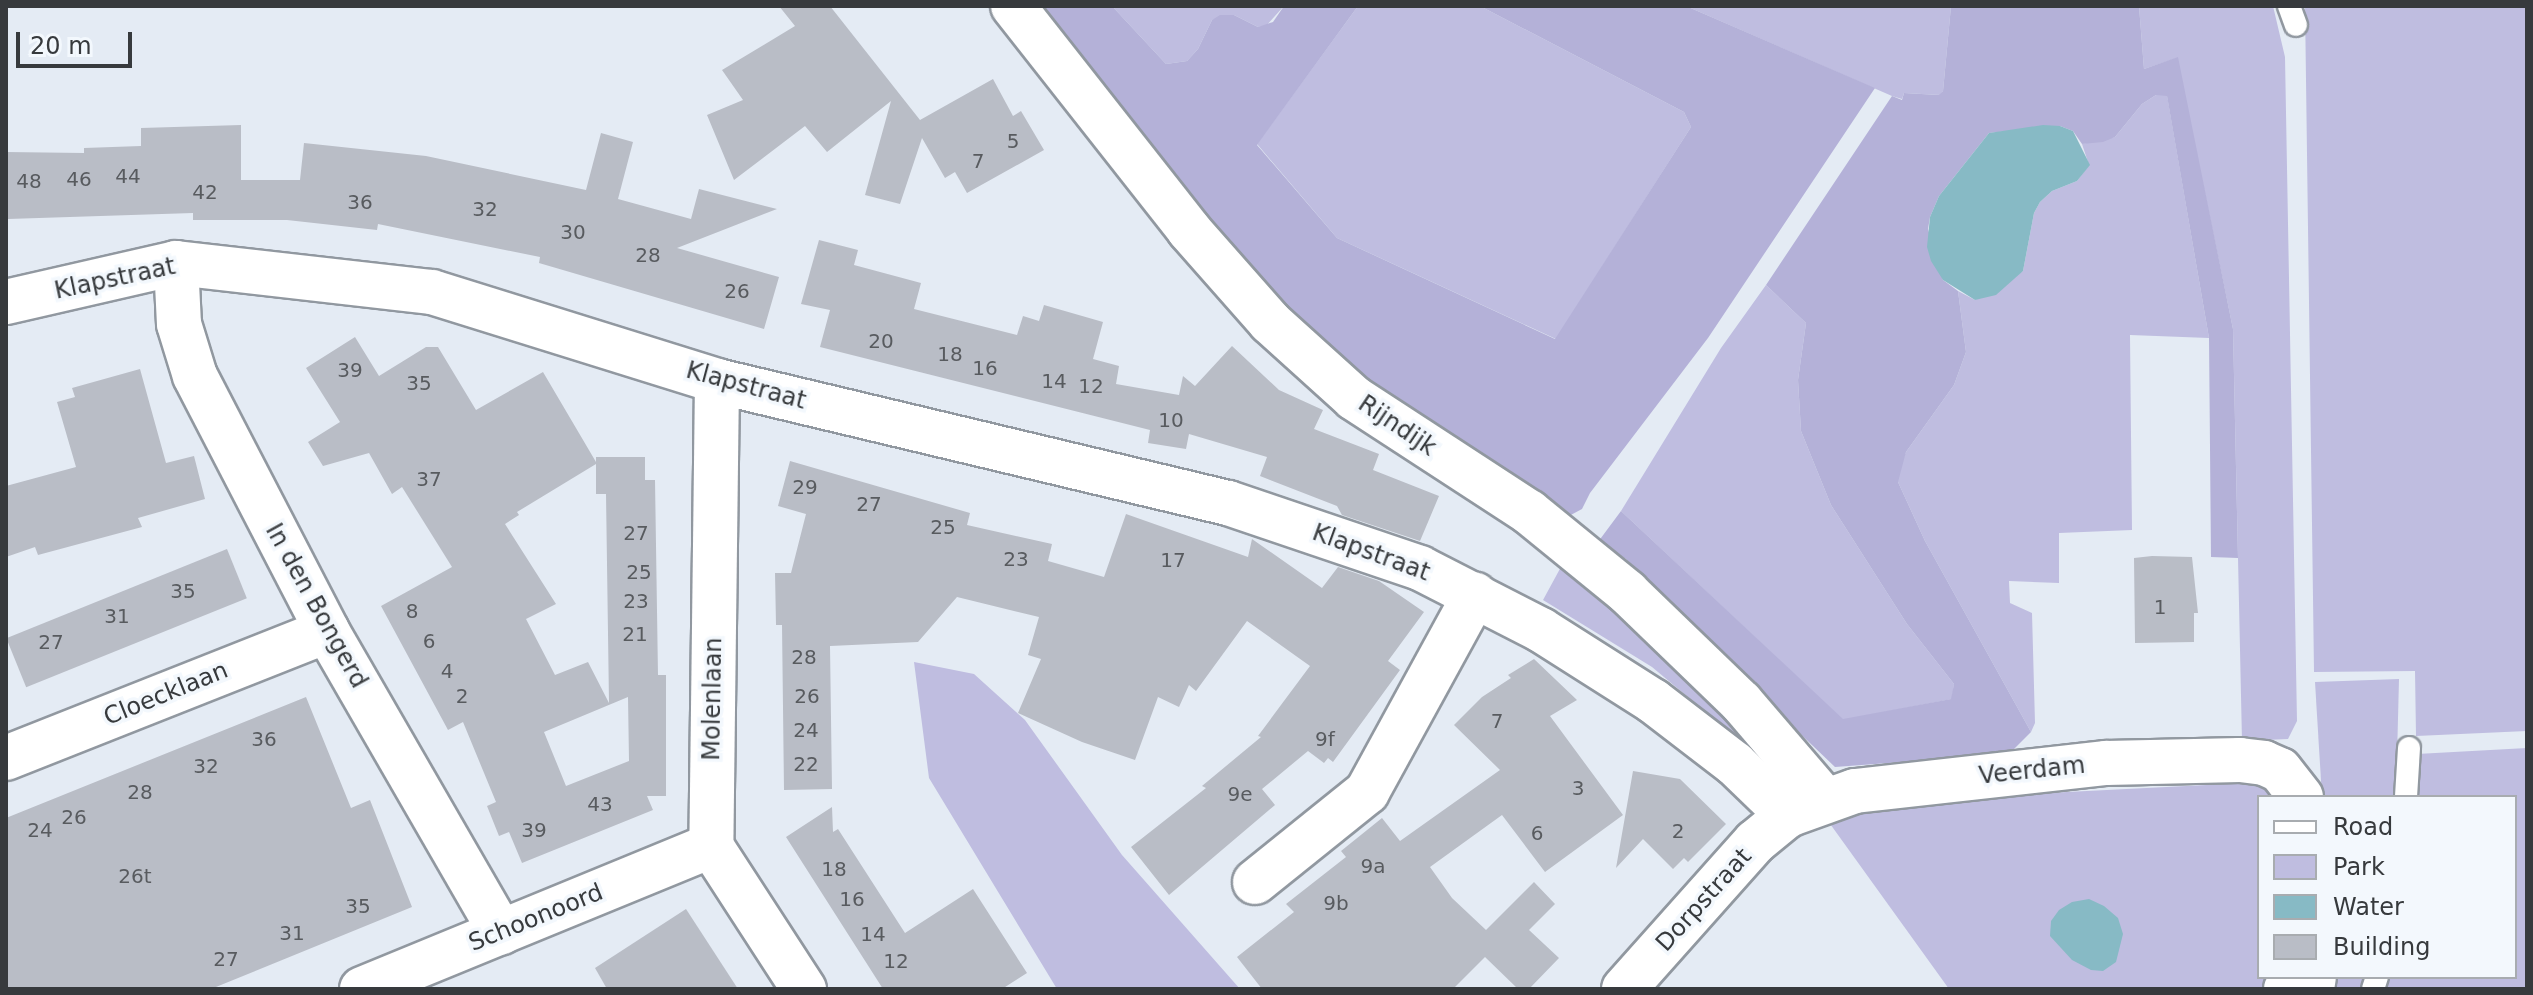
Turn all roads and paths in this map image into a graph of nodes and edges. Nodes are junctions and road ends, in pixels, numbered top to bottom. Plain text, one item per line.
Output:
1 (1013, 6) edge
2 (176, 263) junction
3 (6, 302) edge
4 (717, 381) junction
5 (1475, 595) junction
6 (327, 631) junction
7 (2409, 748) dead end
8 (6, 758) edge
9 (2291, 784) edge
10 (2406, 795) edge
11 (1806, 807) junction
12 (711, 846) junction
13 (1255, 882) dead end
14 (501, 932) junction
15 (362, 989) edge
16 (804, 989) edge
17 (1624, 989) edge

1 - 11 street, Rijndijk
2 - 3 street, Klapstraat
2 - 4 street, Klapstraat
2 - 6 street, In den Bongerd
4 - 5 street, Klapstraat
4 - 12 street, Molenlaan
5 - 11 street, Klapstraat
5 - 13 street
6 - 8 street, Cloecklaan
6 - 14 street, In den Bongerd
7 - 10 lane
9 - 11 street, Veerdam
11 - 17 street, Dorpstraat
12 - 14 street, Schoonoord
12 - 16 street
14 - 15 street, Schoonoord

